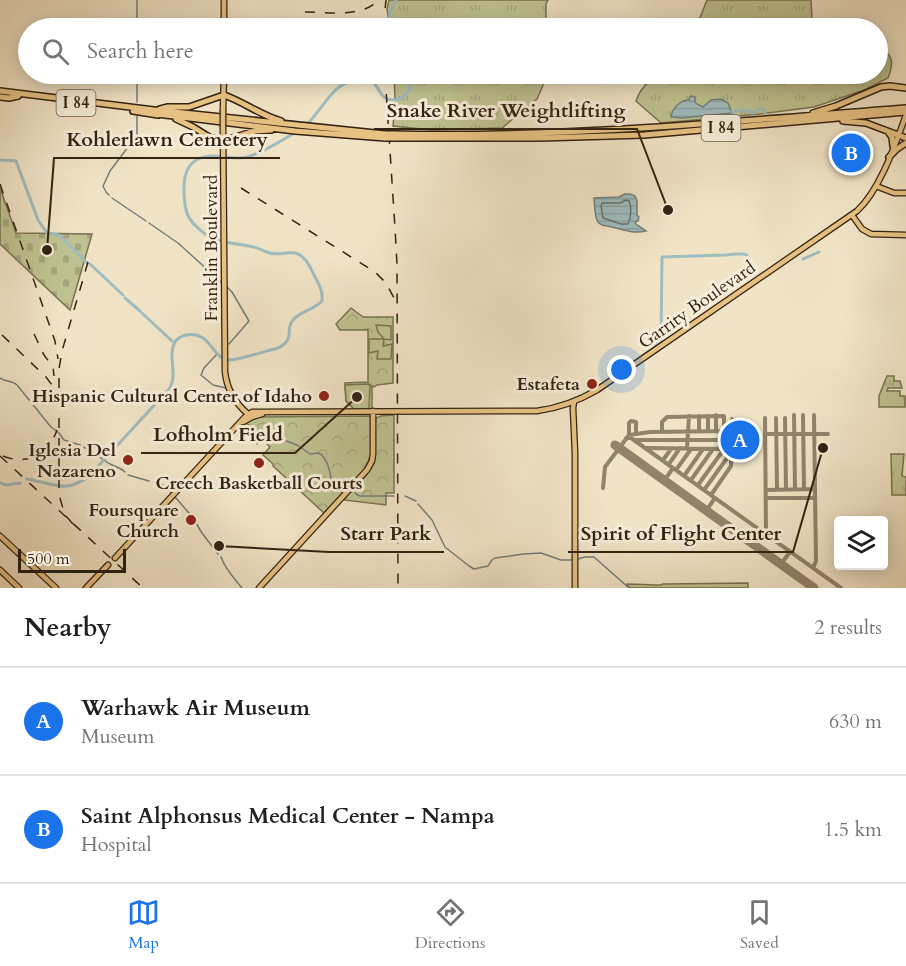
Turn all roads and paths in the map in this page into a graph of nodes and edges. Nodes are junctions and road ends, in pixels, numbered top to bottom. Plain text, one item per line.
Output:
1 (224, 0) edge
2 (224, 18) edge
3 (224, 84) edge
4 (905, 88) edge
5 (0, 94) edge
6 (224, 95) junction
7 (154, 110) junction
8 (133, 111) junction
9 (905, 111) edge
10 (793, 116) junction
11 (808, 121) junction
12 (306, 127) junction
13 (885, 130) junction
14 (295, 131) junction
15 (898, 135) junction
16 (385, 136) junction
17 (394, 136) junction
18 (906, 138) edge
19 (223, 141) junction
20 (906, 143) edge
21 (893, 146) junction
22 (889, 157) junction
23 (876, 186) junction
24 (906, 193) edge
25 (852, 215) junction
26 (906, 234) edge
27 (574, 402) junction
28 (373, 412) junction
29 (403, 412) junction
30 (254, 413) junction
31 (383, 414) junction
32 (373, 421) junction
33 (217, 449) junction
34 (0, 536) edge
35 (115, 558) dead end
36 (108, 565) dead end
37 (0, 570) edge
38 (19, 588) edge
39 (56, 588) edge
40 (86, 588) edge
41 (258, 588) edge
42 (575, 588) edge

1 - 2 main road
3 - 6 main road, Franklin Boulevard
4 - 10 highway
5 - 7 highway, I 84
5 - 8 highway, I 84
6 - 7 highway
6 - 12 highway
6 - 19 main road, Franklin Boulevard, bridge
7 - 12 highway, I 84
8 - 14 highway, I 84
8 - 19 highway
9 - 10 highway, I 84
9 - 11 highway, I 84
9 - 15 main road, Garrity Boulevard
10 - 17 highway, I 84
11 - 13 highway
11 - 17 highway, I 84
12 - 14 highway, I 84
12 - 16 highway, I 84
12 - 16 highway, I 84
13 - 15 highway
13 - 21 highway
14 - 19 highway
15 - 18 highway
15 - 21 main road, Garrity Boulevard
16 - 17 highway, I 84, bridge
19 - 30 main road, Franklin Boulevard
20 - 22 highway
21 - 22 main road, Garrity Boulevard
22 - 23 main road, Garrity Boulevard
23 - 24 main road
23 - 25 main road, Garrity Boulevard
25 - 26 main road
25 - 27 main road, Garrity Boulevard
27 - 29 main road, Garrity Boulevard
27 - 42 main road
28 - 29 main road, Garrity Boulevard
28 - 30 main road, Garrity Boulevard
28 - 31 main road, Garrity Boulevard
28 - 32 main road
29 - 31 main road, Garrity Boulevard
30 - 33 main road
30 - 33 main road
31 - 32 main road
32 - 41 main road
33 - 35 main road
34 - 39 main road
36 - 40 main road
37 - 38 main road

